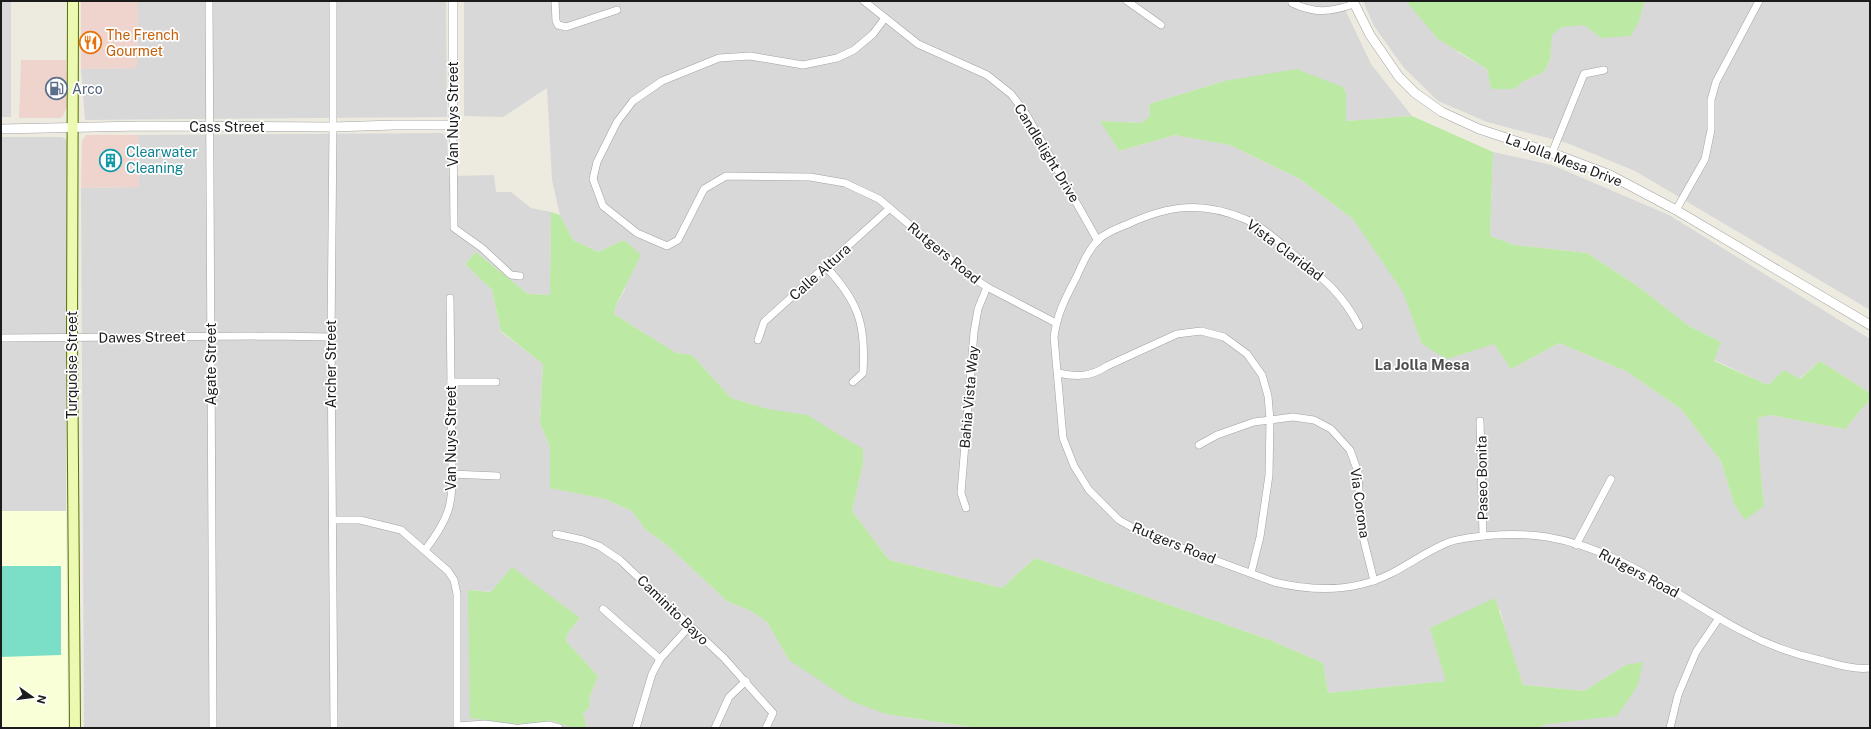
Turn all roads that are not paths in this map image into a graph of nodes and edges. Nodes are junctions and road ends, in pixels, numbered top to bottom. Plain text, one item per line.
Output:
1 (73, 1) edge
2 (209, 1) edge
3 (333, 1) edge
4 (453, 1) edge
5 (555, 1) edge
6 (864, 1) edge
7 (1127, 1) edge
8 (1759, 1) edge
9 (1354, 2) edge
10 (1292, 3) dead end
11 (617, 10) dead end
12 (885, 18) junction
13 (1161, 25) dead end
14 (1604, 70) dead end
15 (453, 125) junction
16 (72, 127) junction
17 (210, 127) junction
18 (334, 127) junction
19 (1, 129) edge
20 (1552, 153) junction
21 (890, 208) junction
22 (1676, 210) junction
23 (1098, 241) junction
24 (826, 267) junction
25 (520, 276) dead end
26 (987, 288) junction
27 (450, 298) dead end
28 (1056, 323) junction
29 (1870, 324) edge
30 (1359, 326) dead end
31 (211, 336) junction
32 (72, 337) junction
33 (331, 337) junction
34 (1, 338) edge
35 (758, 340) dead end
36 (1058, 373) junction
37 (451, 382) junction
38 (496, 382) dead end
39 (853, 382) dead end
40 (1270, 420) junction
41 (1480, 421) dead end
42 (1199, 445) dead end
43 (452, 474) junction
44 (498, 476) dead end
45 (1611, 479) dead end
46 (966, 508) dead end
47 (333, 520) junction
48 (556, 534) dead end
49 (1483, 536) junction
50 (1576, 544) junction
51 (425, 550) junction
52 (1251, 573) junction
53 (1374, 580) junction
54 (603, 608) dead end
55 (1719, 618) junction
56 (689, 627) junction
57 (660, 659) junction
58 (1870, 668) edge
59 (746, 681) junction
60 (75, 728) edge
61 (213, 728) edge
62 (334, 728) edge
63 (515, 728) edge
64 (520, 728) edge
65 (559, 728) edge
66 (636, 728) edge
67 (715, 728) edge
68 (766, 728) edge
69 (1670, 728) edge

1 - 16 main road, Turquoise Street
2 - 17 street, Agate Street
3 - 18 street, Archer Street
4 - 15 street, Van Nuys Street
5 - 11 street
6 - 12 street, Candlelight Drive
7 - 13 street
8 - 22 street
9 - 10 street
9 - 20 street, La Jolla Mesa Drive
12 - 21 street, Rutgers Road
12 - 23 street, Candlelight Drive
14 - 20 street
15 - 18 street, Cass Street
15 - 25 street, Van Nuys Street
16 - 17 street, Cass Street
16 - 19 street, Cass Street
16 - 32 main road, Turquoise Street
17 - 18 street, Cass Street
17 - 31 street, Agate Street
18 - 33 street, Archer Street
20 - 22 street, La Jolla Mesa Drive
21 - 24 street, Calle Altura
21 - 26 street, Rutgers Road
22 - 29 street, La Jolla Mesa Drive
23 - 28 street, Vista Claridad
23 - 30 street, Vista Claridad
24 - 35 street, Calle Altura
24 - 39 street
26 - 28 street, Rutgers Road
26 - 46 street, Bahia Vista Way
27 - 37 street, Van Nuys Street
28 - 36 street, Rutgers Road
31 - 32 street, Dawes Street
31 - 33 street, Dawes Street
31 - 61 street, Agate Street
32 - 34 street, Dawes Street
32 - 60 main road, Turquoise Street
33 - 47 street, Archer Street
36 - 40 street
36 - 52 street, Rutgers Road
37 - 38 street
37 - 43 street, Van Nuys Street
40 - 42 street, Via Corona
40 - 52 street
40 - 53 street, Via Corona
41 - 49 street, Paseo Bonita
43 - 44 street
43 - 51 street, Van Nuys Street
45 - 50 street
47 - 51 street
47 - 62 street, Archer Street
48 - 56 street, Caminito Bayo
49 - 50 street, Rutgers Road
49 - 53 street, Rutgers Road
50 - 55 street, Rutgers Road
51 - 63 street
52 - 53 street, Rutgers Road
54 - 57 street
55 - 58 street, Rutgers Road
55 - 69 street
56 - 57 street
56 - 59 street, Caminito Bayo
57 - 66 street
59 - 67 street
59 - 68 street, Caminito Bayo
64 - 65 street

